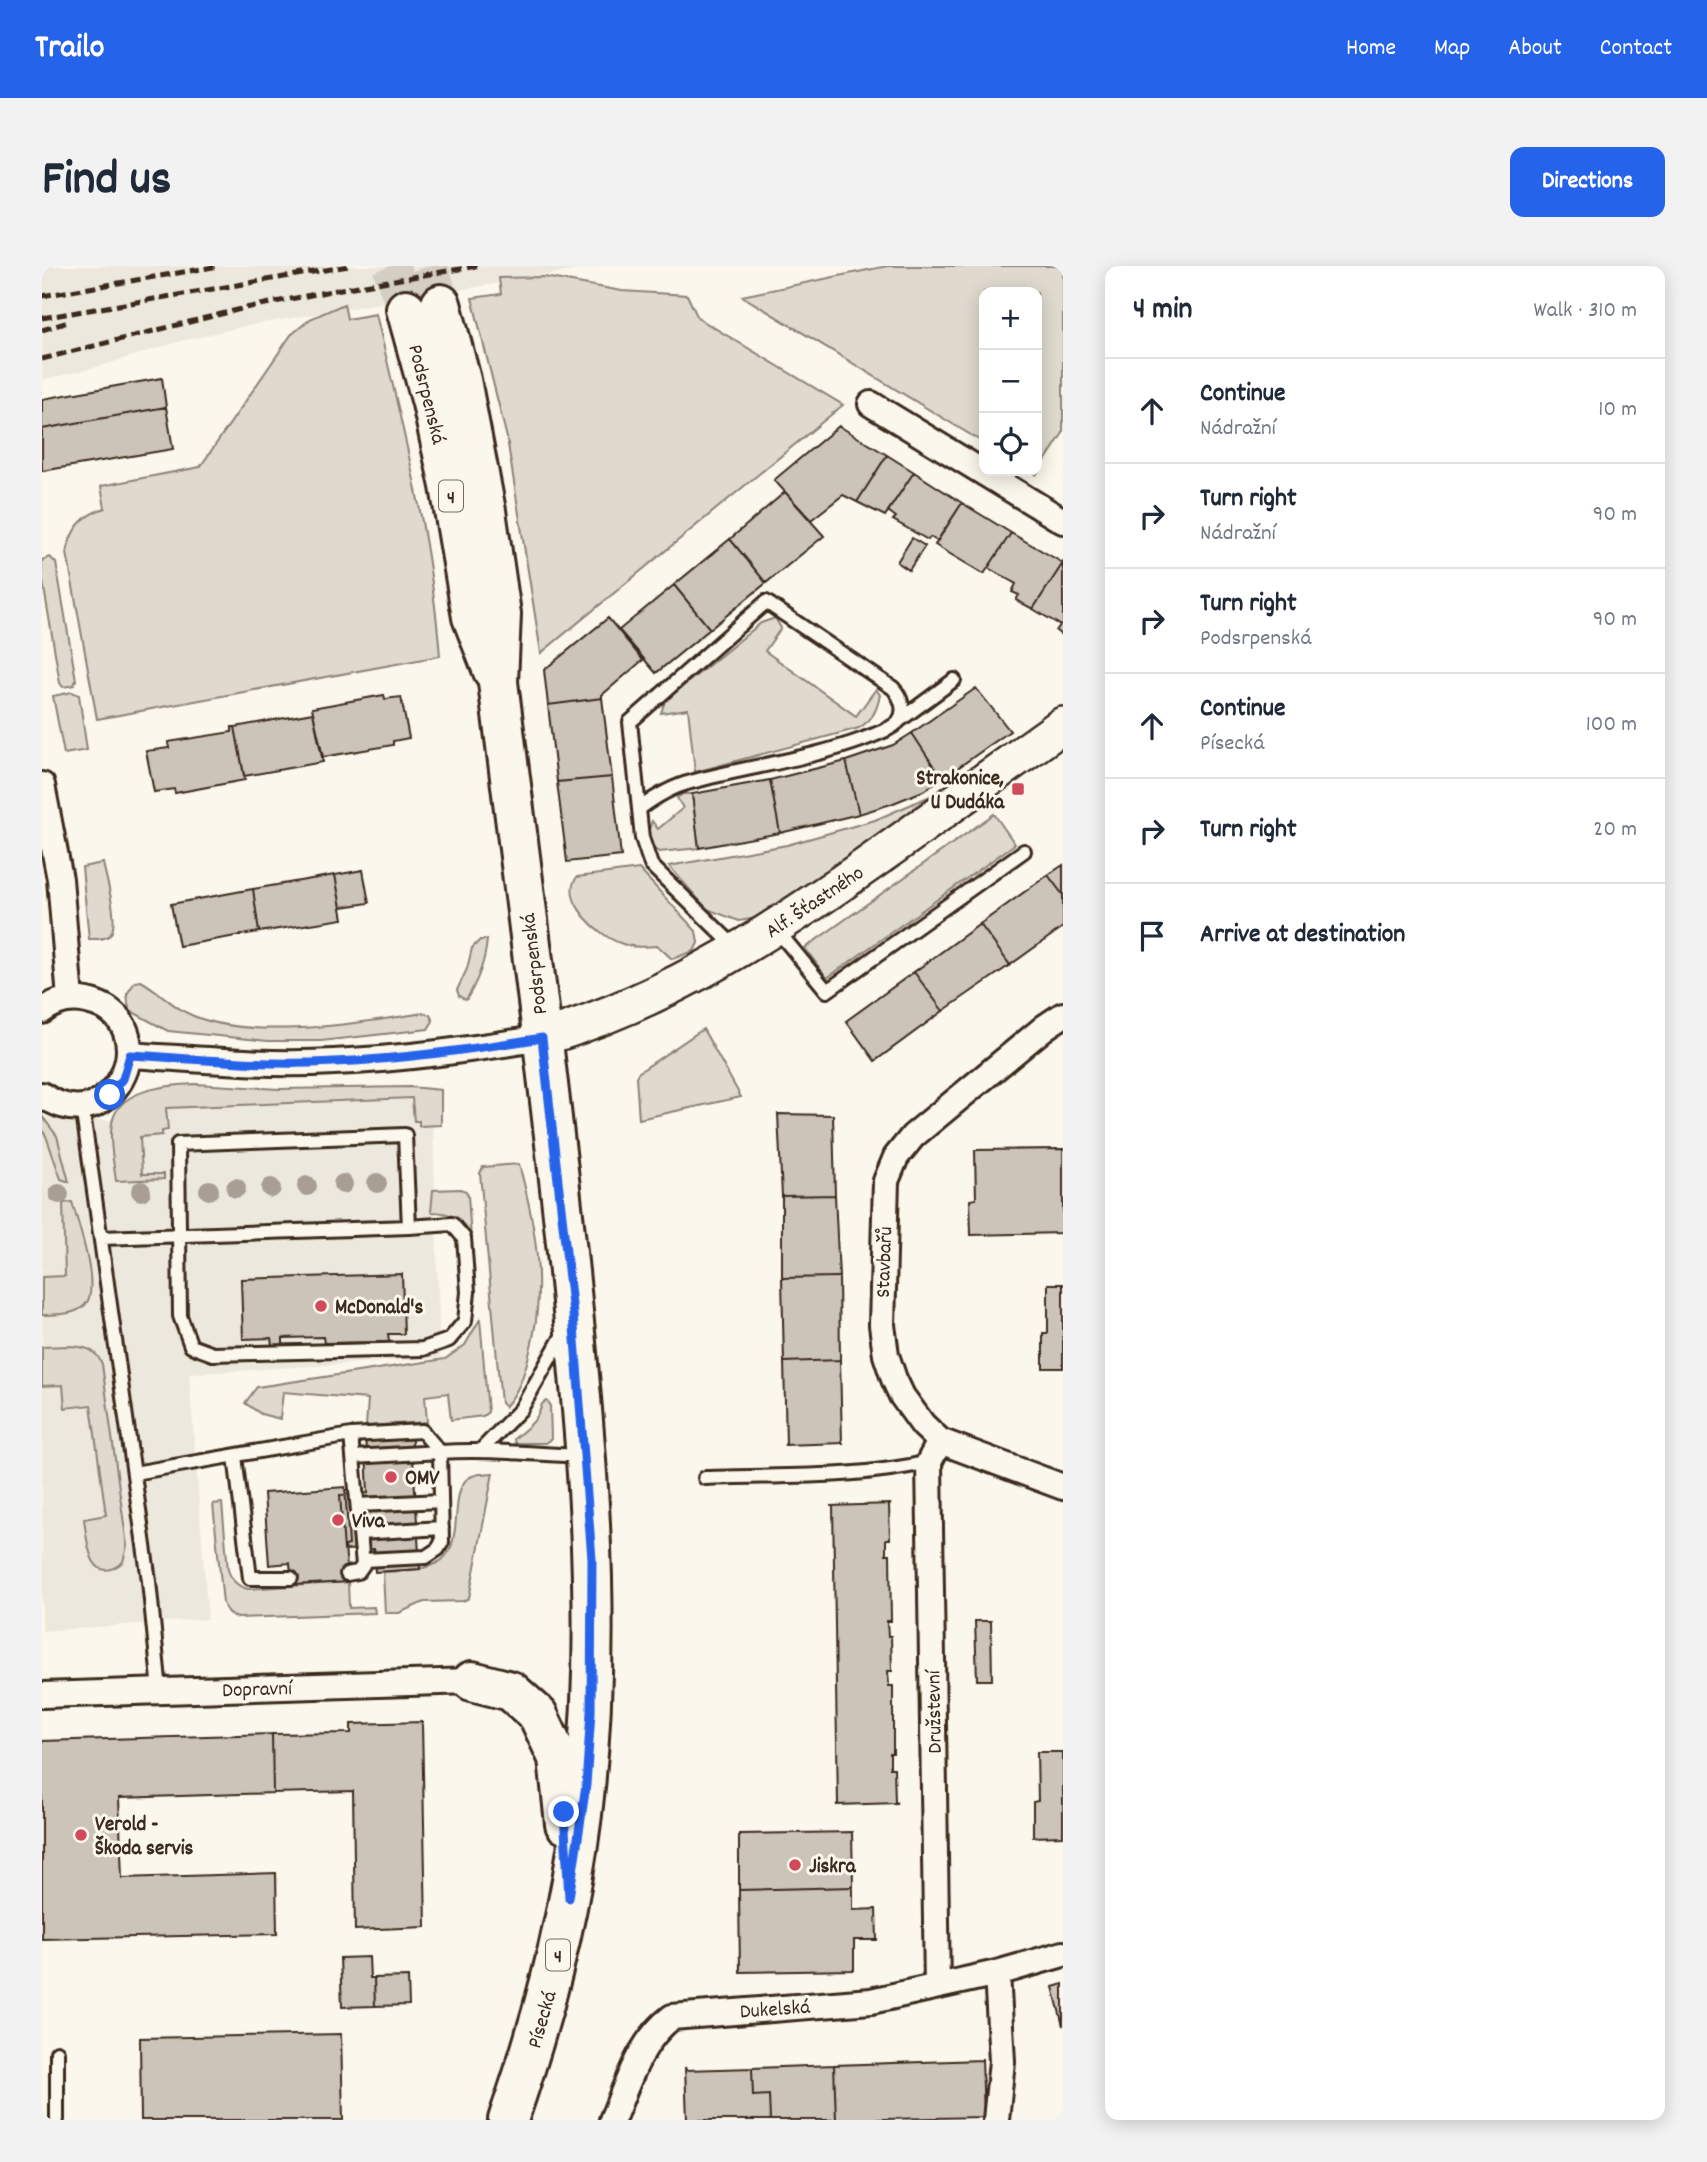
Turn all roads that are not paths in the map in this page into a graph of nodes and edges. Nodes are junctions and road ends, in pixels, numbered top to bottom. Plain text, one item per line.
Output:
1 (423, 306) tunnel mouth
2 (871, 404) dead end
3 (1063, 522) edge
4 (954, 680) dead end
5 (900, 720) junction
6 (1063, 725) edge
7 (42, 785) edge
8 (639, 809) junction
9 (1024, 851) dead end
10 (776, 929) junction
11 (739, 950) junction
12 (70, 999) junction
13 (42, 1011) edge
14 (1063, 1015) edge
15 (542, 1038) junction
16 (130, 1055) junction
17 (42, 1095) edge
18 (82, 1106) junction
19 (409, 1227) junction
20 (181, 1235) junction
21 (102, 1238) junction
22 (573, 1314) junction
23 (351, 1434) junction
24 (481, 1450) junction
25 (934, 1451) junction
26 (440, 1452) junction
27 (235, 1456) junction
28 (585, 1456) junction
29 (353, 1457) junction
30 (134, 1473) junction
31 (705, 1478) dead end
32 (1063, 1487) edge
33 (441, 1500) junction
34 (358, 1505) junction
35 (442, 1528) junction
36 (360, 1533) junction
37 (363, 1560) junction
38 (347, 1574) dead end
39 (291, 1578) dead end
40 (472, 1681) joint
41 (160, 1691) junction
42 (42, 1695) edge
43 (569, 1898) junction
44 (1063, 1954) edge
45 (997, 1973) junction
46 (937, 1986) junction
47 (57, 2052) dead end
48 (57, 2120) edge
49 (508, 2120) edge
50 (612, 2120) edge
51 (996, 2120) edge

1 - 15 main road, Podsrpenská / 4
2 - 3 street
4 - 5 lane
5 - 8 lane
5 - 8 lane
6 - 10 main road, Alf. Šťastného
7 - 12 street
8 - 11 lane
9 - 10 lane
10 - 11 main road, Alf. Šťastného
11 - 15 main road, Alf. Šťastného
12 - 13 street
12 - 16 street
14 - 25 street, Stavbařů
15 - 16 street
15 - 22 main road, Podsrpenská / 4
16 - 18 street
17 - 18 street
18 - 21 lane
19 - 20 lane
19 - 20 lane
19 - 20 lane
20 - 21 lane
21 - 30 lane
22 - 24 lane
22 - 28 main road, Podsrpenská / 4
23 - 26 lane
23 - 27 lane
23 - 29 lane
24 - 26 lane
24 - 28 lane
25 - 31 lane
25 - 32 street, Stavbařů
25 - 46 street, Družstevní
26 - 29 lane
26 - 33 lane
27 - 30 lane
27 - 39 lane
28 - 43 main road, Písecká / 4
29 - 34 lane
30 - 41 lane
33 - 34 lane
33 - 35 lane
34 - 36 lane
35 - 36 lane
35 - 37 lane
36 - 37 lane
37 - 38 lane
40 - 41 street, Dopravní
40 - 43 main road
41 - 42 street, Dopravní
43 - 49 main road, Písecká / 4
44 - 45 street, Dukelská
45 - 46 street, Dukelská
45 - 51 street
46 - 50 street, Dukelská
47 - 48 lane

